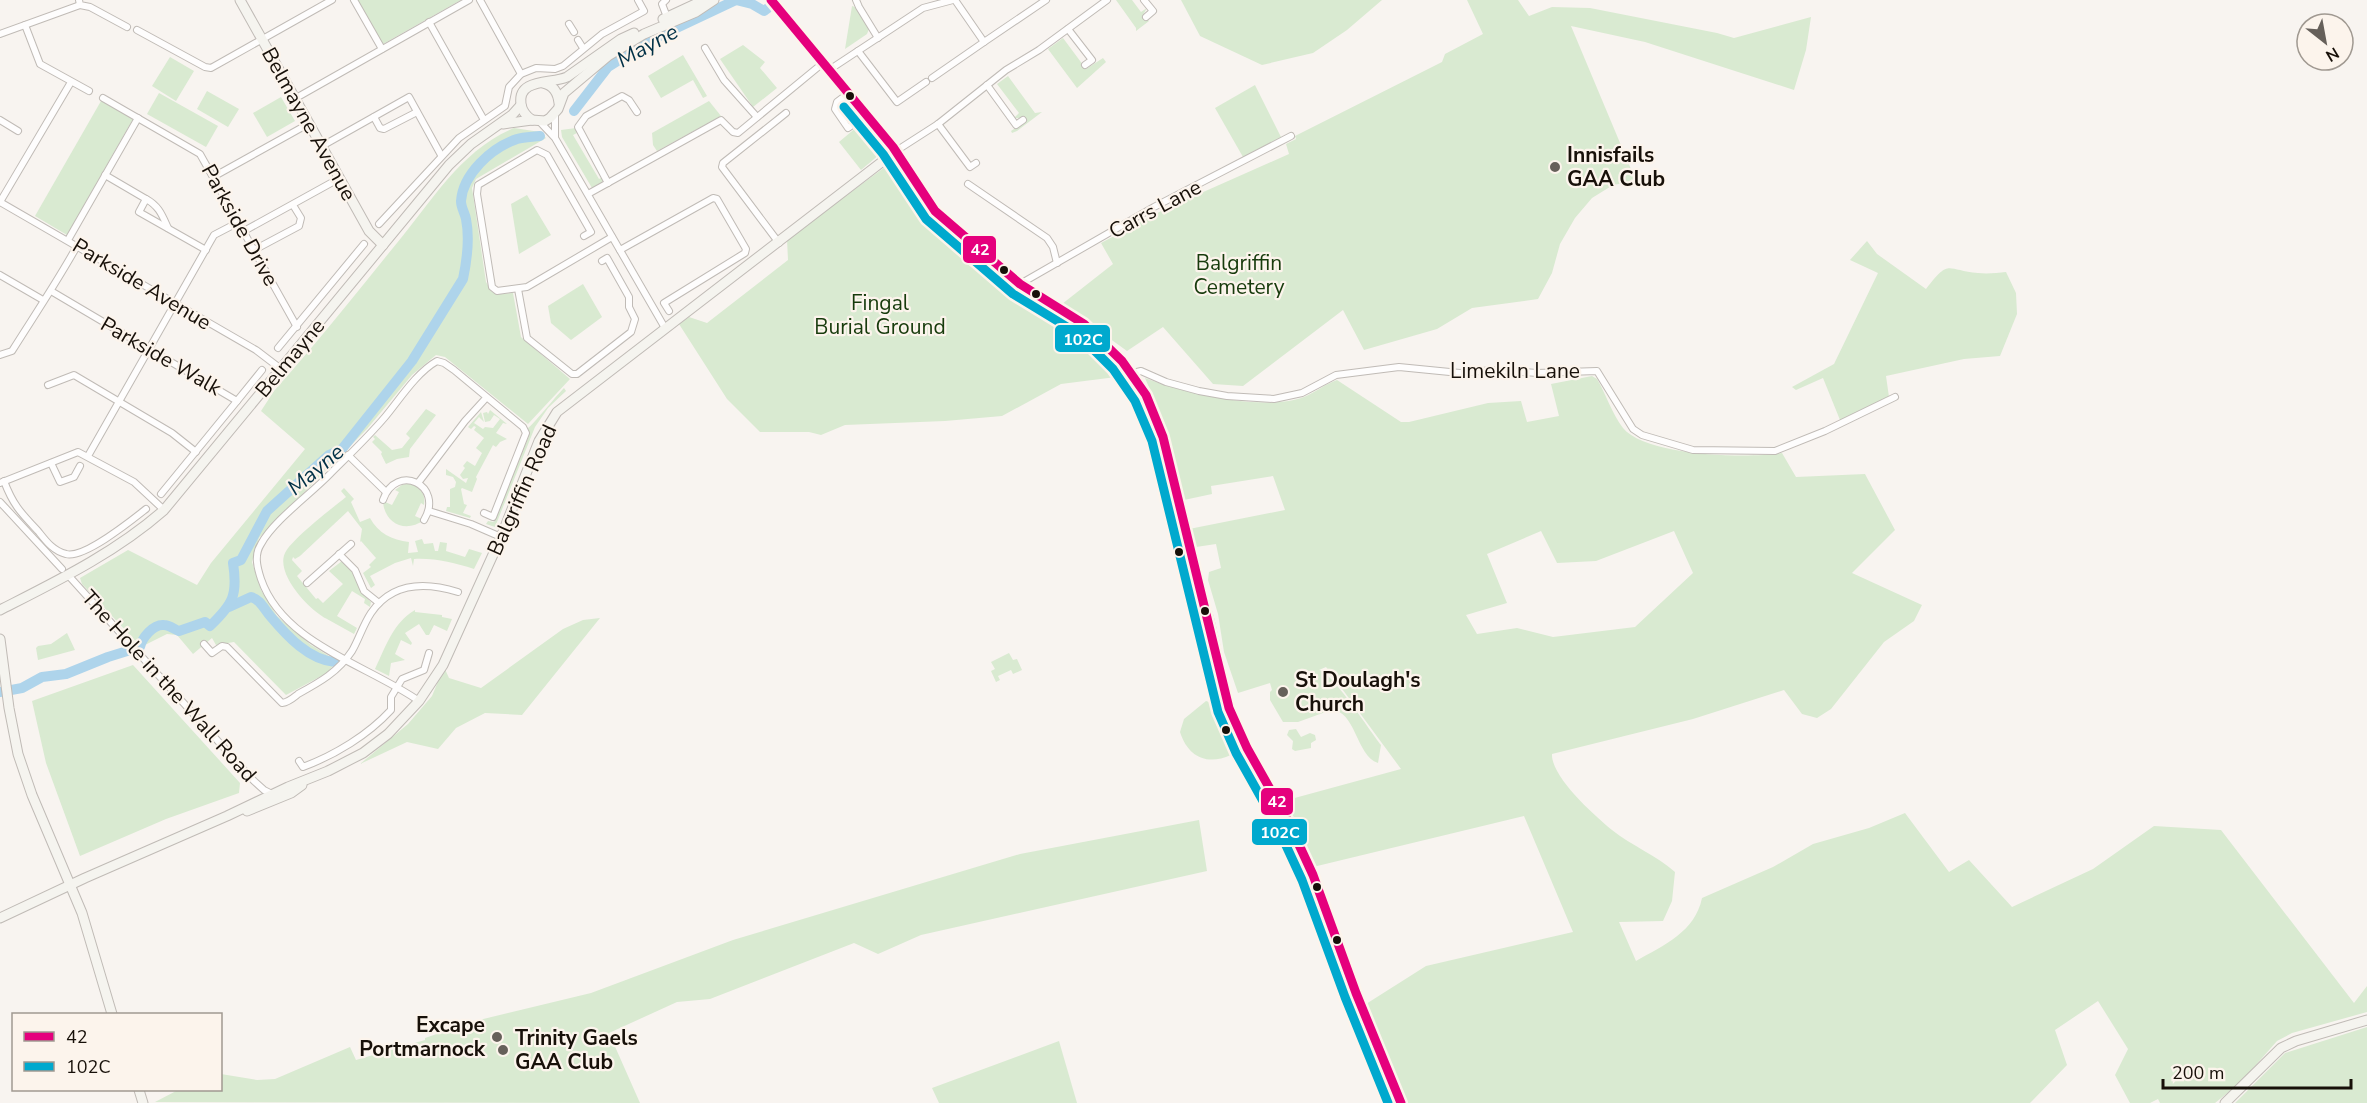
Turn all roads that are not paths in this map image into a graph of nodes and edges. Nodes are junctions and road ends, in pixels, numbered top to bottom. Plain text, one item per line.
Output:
1 (240, 0) edge
2 (332, 0) edge
3 (354, 0) edge
4 (469, 0) edge
5 (480, 0) edge
6 (638, 0) edge
7 (666, 0) edge
8 (704, 0) edge
9 (714, 0) edge
10 (720, 0) edge
11 (856, 0) edge
12 (954, 0) edge
13 (1046, 0) edge
14 (1107, 0) edge
15 (1144, 0) edge
16 (80, 2) edge
17 (772, 2) edge
18 (930, 2) edge
19 (696, 12) junction
20 (667, 17) junction
21 (1146, 17) dead end
22 (429, 22) junction
23 (569, 24) dead end
24 (25, 25) junction
25 (127, 27) dead end
26 (1068, 29) junction
27 (137, 30) dead end
28 (574, 32) dead end
29 (0, 34) edge
30 (878, 38) junction
31 (262, 39) junction
32 (578, 40) dead end
33 (984, 42) junction
34 (583, 48) junction
35 (705, 48) dead end
36 (382, 49) junction
37 (858, 51) junction
38 (826, 66) junction
39 (1085, 66) dead end
40 (521, 74) junction
41 (71, 82) junction
42 (540, 83) junction
43 (987, 85) junction
44 (89, 91) dead end
45 (849, 93) junction
46 (103, 98) dead end
47 (296, 98) junction
48 (559, 103) junction
49 (521, 105) junction
50 (417, 112) junction
51 (637, 112) dead end
52 (786, 113) dead end
53 (555, 114) junction
54 (374, 117) junction
55 (757, 117) junction
56 (138, 118) junction
57 (0, 120) edge
58 (484, 120) junction
59 (1023, 120) dead end
60 (535, 121) junction
61 (310, 123) junction
62 (855, 123) dead end
63 (938, 124) junction
64 (500, 125) junction
65 (18, 131) dead end
66 (1291, 135) dead end
67 (555, 138) junction
68 (322, 146) junction
69 (896, 151) junction
70 (441, 155) junction
71 (976, 162) dead end
72 (105, 175) junction
73 (213, 177) junction
74 (340, 178) junction
75 (608, 183) junction
76 (968, 184) dead end
77 (588, 194) junction
78 (146, 199) junction
79 (0, 202) edge
80 (293, 205) junction
81 (238, 222) junction
82 (379, 224) dead end
83 (168, 228) junction
84 (244, 231) junction
85 (584, 236) dead end
86 (612, 237) junction
87 (68, 240) junction
88 (778, 243) junction
89 (364, 244) dead end
90 (383, 245) junction
91 (77, 246) junction
92 (206, 250) junction
93 (254, 250) junction
94 (620, 250) junction
95 (602, 261) dead end
96 (1057, 263) junction
97 (0, 275) edge
98 (1020, 284) junction
99 (518, 289) junction
100 (51, 291) junction
101 (43, 300) junction
102 (175, 304) junction
103 (669, 311) dead end
104 (297, 327) junction
105 (665, 328) junction
106 (278, 348) dead end
107 (149, 350) junction
108 (0, 355) edge
109 (281, 369) junction
110 (261, 370) dead end
111 (1132, 373) junction
112 (48, 386) dead end
113 (1894, 397) dead end
114 (486, 398) junction
115 (237, 401) junction
116 (119, 403) junction
117 (196, 452) junction
118 (348, 456) junction
119 (90, 457) junction
120 (51, 463) junction
121 (80, 466) dead end
122 (2, 482) edge
123 (418, 483) junction
124 (386, 492) junction
125 (161, 494) dead end
126 (383, 501) dead end
127 (0, 502) edge
128 (146, 509) dead end
129 (164, 510) junction
130 (429, 511) junction
131 (484, 513) dead end
132 (424, 520) dead end
133 (501, 537) junction
134 (351, 544) dead end
135 (339, 554) junction
136 (65, 572) junction
137 (307, 583) dead end
138 (458, 592) dead end
139 (379, 603) junction
140 (0, 610) edge
141 (0, 639) edge
142 (204, 644) dead end
143 (429, 653) dead end
144 (345, 660) junction
145 (396, 688) junction
146 (419, 701) junction
147 (299, 761) dead end
148 (313, 778) junction
149 (272, 794) junction
150 (227, 816) junction
151 (71, 885) junction
152 (0, 918) edge
153 (112, 1013) edge
154 (2367, 1020) edge
155 (1401, 1103) edge
156 (2225, 1103) edge

1 - 31 main road, Belmayne Avenue
2 - 31 street
3 - 36 street
4 - 22 street
5 - 40 street
6 - 34 street
7 - 20 street
8 - 20 main road
9 - 19 main road
10 - 19 main road
11 - 30 street
12 - 18 street
12 - 33 street
13 - 33 street
14 - 26 street
15 - 21 street
16 - 24 street
16 - 25 street
17 - 38 main road
18 - 30 street
19 - 48 main road
20 - 42 main road
22 - 36 street
22 - 58 street
23 - 28 street
24 - 29 street
24 - 41 street
26 - 39 street
26 - 43 street
27 - 31 street
30 - 37 street
31 - 47 main road, Belmayne Avenue
32 - 34 street
33 - 37 street
34 - 40 street
35 - 55 street
36 - 47 street
37 - 38 street
38 - 45 main road
38 - 55 street
40 - 58 street
41 - 44 street
41 - 79 street
42 - 48 main road
42 - 49 main road, Belmayne
43 - 59 street
43 - 63 street
45 - 62 street
45 - 69 main road
46 - 56 street, Parkside Drive
47 - 61 main road, Belmayne Avenue
48 - 53 main road
49 - 60 main road
49 - 64 main road, Belmayne
50 - 54 street
50 - 54 street
50 - 70 street
51 - 75 street
52 - 88 street
53 - 60 main road, Belmayne
53 - 67 street
54 - 68 street
55 - 75 street
56 - 72 street
56 - 73 street, Parkside Drive
57 - 65 street
58 - 70 street
60 - 64 main road, Belmayne
60 - 67 street
61 - 68 main road, Belmayne Avenue
61 - 73 street
63 - 69 street
63 - 71 street
64 - 90 main road, Belmayne
66 - 96 street, Carrs Lane
67 - 77 street
68 - 74 main road, Belmayne Avenue
69 - 88 main road, Balgriffin Road
69 - 98 main road
70 - 82 street
72 - 78 street
72 - 87 street
73 - 81 street, Parkside Drive
74 - 80 street
74 - 90 main road, Belmayne Avenue
75 - 77 street
76 - 96 street
77 - 86 street
78 - 83 street
78 - 83 street
79 - 87 street, Parkside Avenue
80 - 84 street
80 - 93 street
81 - 84 street, Parkside Drive
81 - 92 street
83 - 92 street
84 - 93 street, Parkside Drive
85 - 99 street
86 - 94 street
86 - 99 street
87 - 91 street, Parkside Avenue
88 - 105 main road, Balgriffin Road
89 - 104 street
90 - 109 main road, Belmayne
91 - 100 street
91 - 102 street, Parkside Avenue
92 - 102 street
93 - 104 street, Parkside Drive
94 - 103 street
94 - 105 street
95 - 99 street
96 - 98 street, Carrs Lane
97 - 101 street
98 - 111 main road
100 - 101 street
100 - 107 street, Parkside Walk
101 - 108 street
102 - 107 street
102 - 109 street, Parkside Avenue
104 - 106 street
105 - 133 main road, Balgriffin Road
107 - 115 street, Parkside Walk
107 - 116 street
109 - 129 main road, Belmayne
110 - 115 street, Parkside Walk
111 - 113 street, Limekiln Lane
111 - 155 main road
112 - 116 street
114 - 118 street
114 - 123 street
114 - 131 street
115 - 117 street
116 - 117 street
116 - 119 street
117 - 125 street
118 - 124 street
118 - 144 street
119 - 120 street
119 - 129 street
120 - 121 street
120 - 122 street
122 - 128 street
123 - 124 street
123 - 130 street
124 - 126 street
127 - 136 street, The Hole in the Wall Road
129 - 136 main road, Belmayne
130 - 132 street
130 - 133 street
133 - 146 main road, Balgriffin Road
134 - 135 street
135 - 137 street
135 - 139 street
136 - 140 main road, Belmayne
136 - 149 street, The Hole in the Wall Road
138 - 139 street
139 - 144 street
141 - 151 main road
142 - 144 street
143 - 145 street
144 - 145 street
145 - 146 street
145 - 147 street
146 - 148 main road, Balgriffin Road
148 - 149 main road, Balgriffin Road
148 - 150 main road, Balgriffin Road
149 - 150 main road, Balgriffin Road
150 - 151 main road
151 - 152 main road
151 - 153 main road
154 - 156 main road

